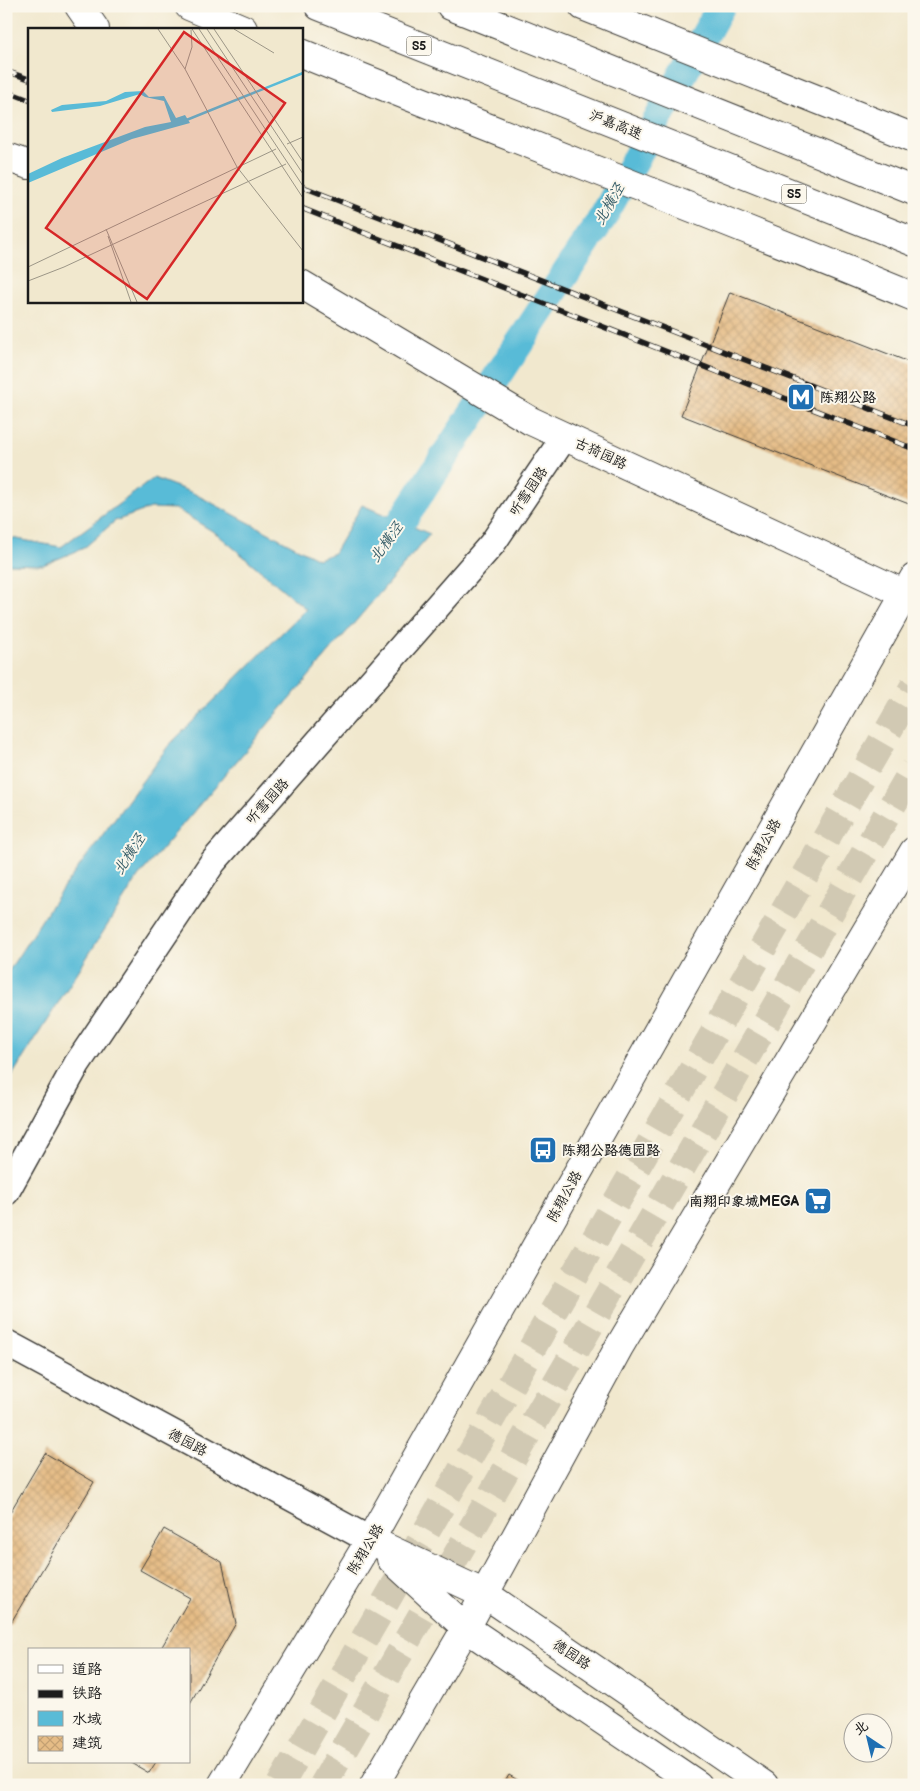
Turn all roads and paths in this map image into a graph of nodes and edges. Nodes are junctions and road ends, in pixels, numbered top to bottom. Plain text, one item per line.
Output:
1 (79, 6) edge
2 (189, 6) edge
3 (319, 6) edge
4 (451, 6) edge
5 (583, 6) edge
6 (94, 28) edge
7 (241, 28) edge
8 (302, 53) edge
9 (914, 138) edge
10 (6, 157) edge
11 (28, 166) edge
12 (914, 191) edge
13 (914, 242) edge
14 (302, 285) edge
15 (914, 297) edge
16 (565, 436) junction
17 (910, 590) edge
18 (914, 851) edge
19 (6, 1192) edge
20 (6, 1343) edge
21 (370, 1540) junction
22 (485, 1594) junction
23 (466, 1628) junction
24 (222, 1785) edge
25 (374, 1785) edge
26 (698, 1785) edge
27 (764, 1785) edge

1 - 6 main road
2 - 7 main road
3 - 13 main road, 沪嘉高速 / S5
4 - 12 main road
5 - 9 main road
8 - 15 main road
10 - 11 main road
14 - 16 main road, 古猗园路
16 - 17 main road, 古猗园路
16 - 19 street, 听雪园路
17 - 21 main road, 陈翔公路
18 - 22 main road
20 - 21 street, 德园路
21 - 22 main road, 德园路
21 - 23 main road, 德园路
21 - 24 main road, 陈翔公路
22 - 23 main road
22 - 27 main road, 德园路
23 - 25 main road
23 - 26 main road, 德园路

